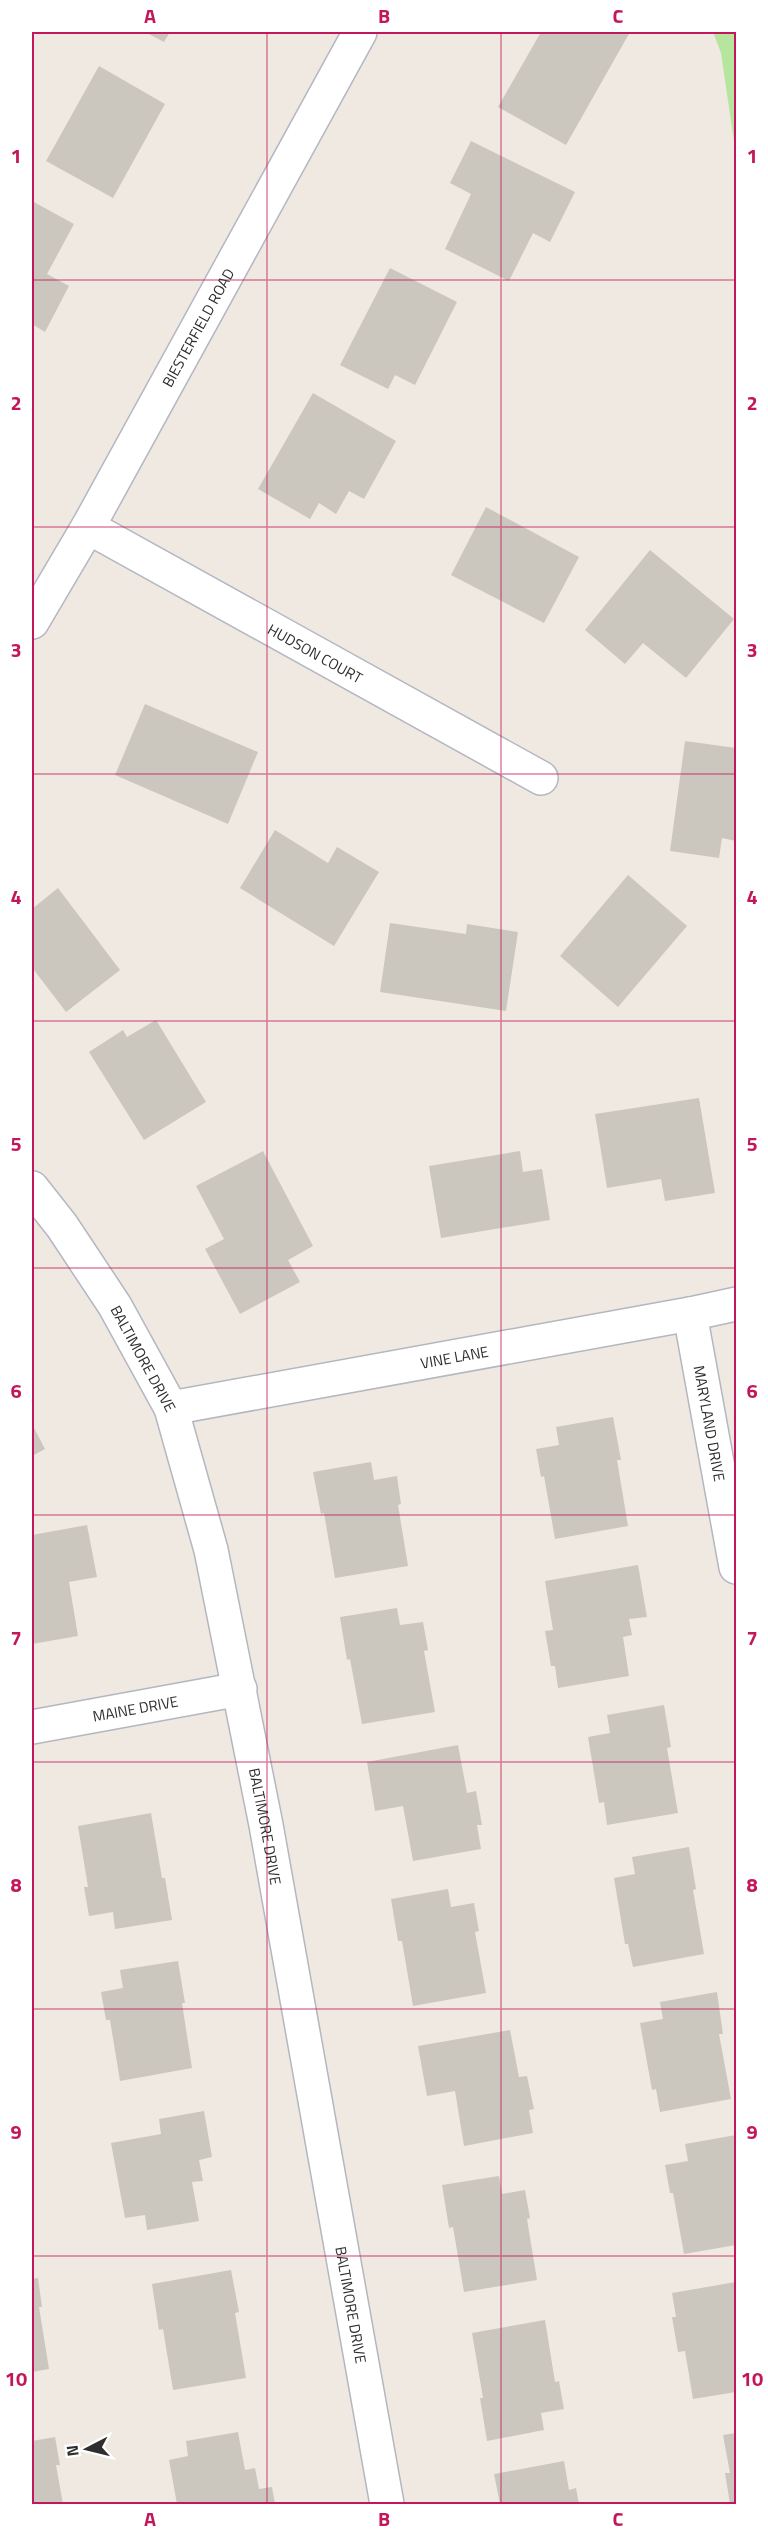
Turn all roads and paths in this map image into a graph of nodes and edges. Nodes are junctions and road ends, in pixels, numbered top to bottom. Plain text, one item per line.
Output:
1 (360, 32) edge
2 (88, 527) junction
3 (32, 622) edge
4 (541, 778) dead end
5 (32, 1188) edge
6 (736, 1304) edge
7 (690, 1314) junction
8 (171, 1408) junction
9 (736, 1568) edge
10 (240, 1689) junction
11 (32, 1726) edge
12 (387, 2505) edge

1 - 2 street, BIESTERFIELD ROAD
2 - 3 street, BIESTERFIELD ROAD
2 - 4 street, HUDSON COURT
5 - 8 street, BALTIMORE DRIVE
6 - 7 street, VINE LANE
7 - 8 street, VINE LANE
7 - 9 street, MARYLAND DRIVE
8 - 10 street, BALTIMORE DRIVE
10 - 11 street, MAINE DRIVE
10 - 12 street, BALTIMORE DRIVE

